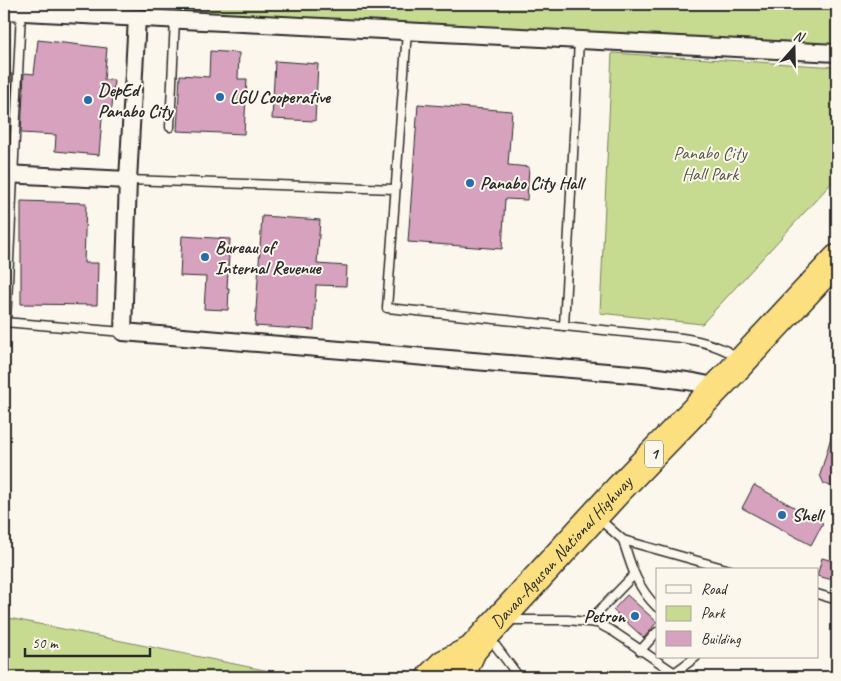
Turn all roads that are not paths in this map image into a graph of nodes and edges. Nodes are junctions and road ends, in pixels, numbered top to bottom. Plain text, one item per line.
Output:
1 (4, 11) edge
2 (21, 12) junction
3 (137, 18) junction
4 (175, 20) junction
5 (407, 31) junction
6 (579, 40) junction
7 (837, 53) edge
8 (170, 127) dead end
9 (8, 175) edge
10 (128, 180) junction
11 (395, 189) junction
12 (837, 259) edge
13 (5, 322) edge
14 (564, 326) junction
15 (123, 332) junction
16 (743, 361) junction
17 (718, 387) junction
18 (595, 515) junction
19 (623, 540) junction
20 (723, 568) edge
21 (634, 574) junction
22 (818, 594) edge
23 (837, 600) edge
24 (656, 606) edge
25 (589, 621) junction
26 (656, 633) edge
27 (486, 635) junction
28 (640, 651) junction
29 (695, 658) edge
30 (674, 673) junction
31 (432, 677) edge
32 (460, 677) edge
33 (519, 677) edge
34 (681, 677) edge

1 - 2 street
2 - 3 street
2 - 9 lane
3 - 4 street
3 - 10 street
4 - 5 street
4 - 8 lane
5 - 6 street
5 - 11 lane
6 - 7 street
6 - 14 lane
9 - 10 street
9 - 13 lane
10 - 11 lane
10 - 15 street
11 - 14 lane
12 - 16 highway, Davao-Agusan National Highway / 1
13 - 15 lane
14 - 16 lane
15 - 17 street
16 - 17 highway, Davao-Agusan National Highway / 1
17 - 18 highway, Davao-Agusan National Highway / 1
18 - 19 lane
18 - 27 highway, Davao-Agusan National Highway / 1
19 - 20 lane
19 - 21 lane
21 - 24 lane
21 - 25 lane
22 - 23 lane
25 - 27 lane
25 - 28 lane
26 - 28 lane
27 - 31 highway, Davao-Agusan National Highway / 1
27 - 32 highway, Davao-Agusan National Highway / 1
27 - 33 lane
28 - 30 lane
29 - 30 lane
30 - 34 lane

